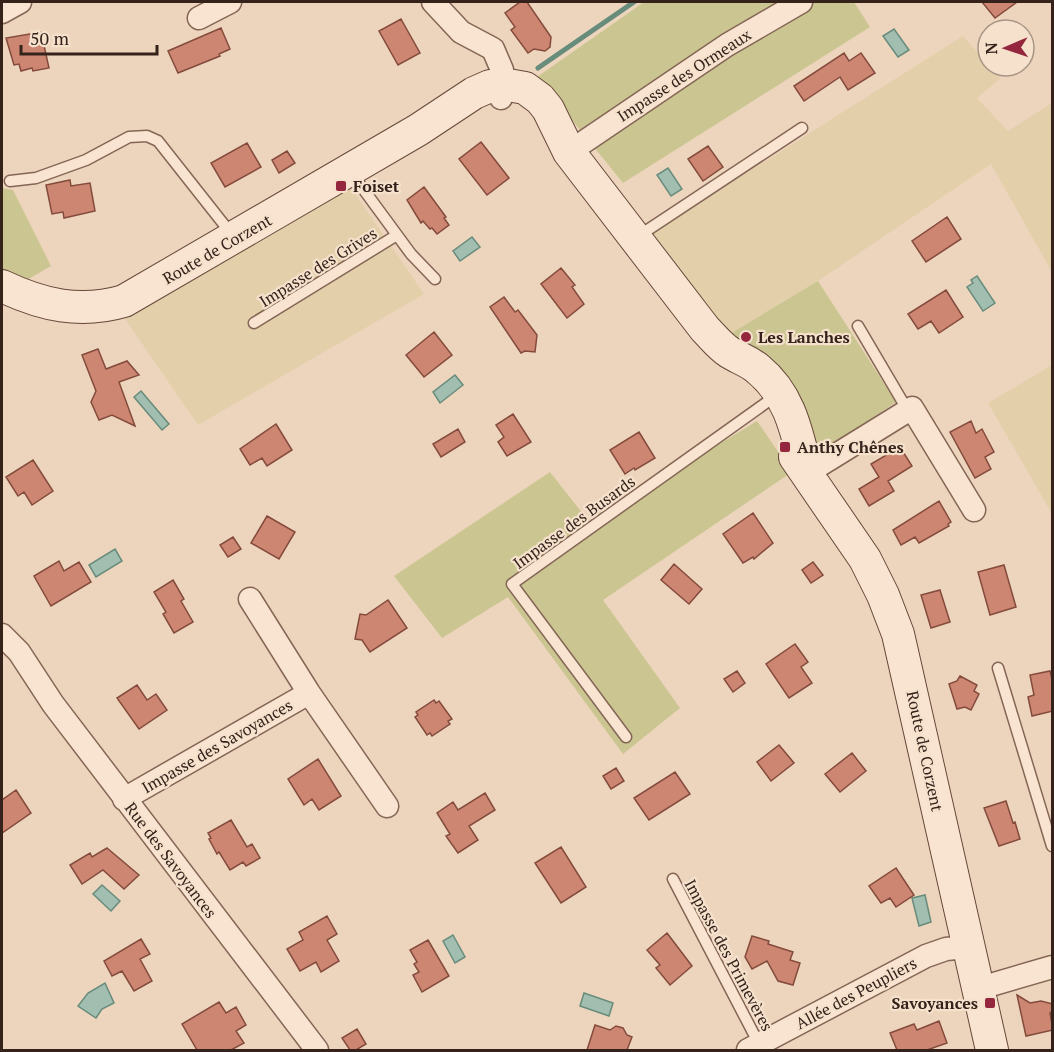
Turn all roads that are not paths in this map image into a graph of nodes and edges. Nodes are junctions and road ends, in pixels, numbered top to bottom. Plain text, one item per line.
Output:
1 (20, 2) edge
2 (230, 2) edge
3 (433, 2) edge
4 (801, 2) edge
5 (2, 12) edge
6 (199, 18) dead end
7 (502, 91) junction
8 (802, 128) dead end
9 (568, 152) junction
10 (350, 171) junction
11 (10, 181) dead end
12 (398, 235) junction
13 (235, 238) junction
14 (635, 238) junction
15 (435, 279) dead end
16 (2, 286) edge
17 (254, 324) dead end
18 (858, 326) dead end
19 (775, 397) junction
20 (908, 411) junction
21 (807, 473) junction
22 (974, 510) dead end
23 (250, 599) dead end
24 (2, 635) edge
25 (2, 652) edge
26 (27, 667) junction
27 (998, 669) dead end
28 (309, 693) junction
29 (626, 737) dead end
30 (124, 799) junction
31 (387, 806) dead end
32 (1053, 846) edge
33 (673, 879) dead end
34 (967, 947) junction
35 (1053, 967) edge
36 (977, 989) junction
37 (754, 1047) edge
38 (317, 1050) edge
39 (992, 1050) edge

1 - 5 street
2 - 6 street
3 - 7 street
4 - 9 street, Impasse des Ormeaux
7 - 9 street, Route de Corzent
7 - 10 street, Route de Corzent
8 - 14 lane
9 - 14 street, Route de Corzent
10 - 12 lane
10 - 13 street, Route de Corzent
11 - 13 lane
12 - 15 lane
12 - 17 lane, Impasse des Grives
13 - 16 street, Route de Corzent
14 - 19 street, Route de Corzent
18 - 20 lane
19 - 21 street, Route de Corzent
19 - 29 lane, Impasse des Busards
20 - 21 street
20 - 22 street
21 - 34 street, Route de Corzent
23 - 28 street, Impasse des Savoyances
24 - 26 street, Rue des Savoyances
25 - 26 street, Rue des Savoyances
26 - 30 street, Rue des Savoyances
27 - 32 lane
28 - 30 street, Impasse des Savoyances
28 - 31 street, Impasse des Savoyances
30 - 38 street, Rue des Savoyances
33 - 37 lane, Impasse des Primevères
34 - 36 street, Route de Corzent
34 - 37 street, Allée des Peupliers
35 - 36 street
36 - 39 street, Route de Corzent

